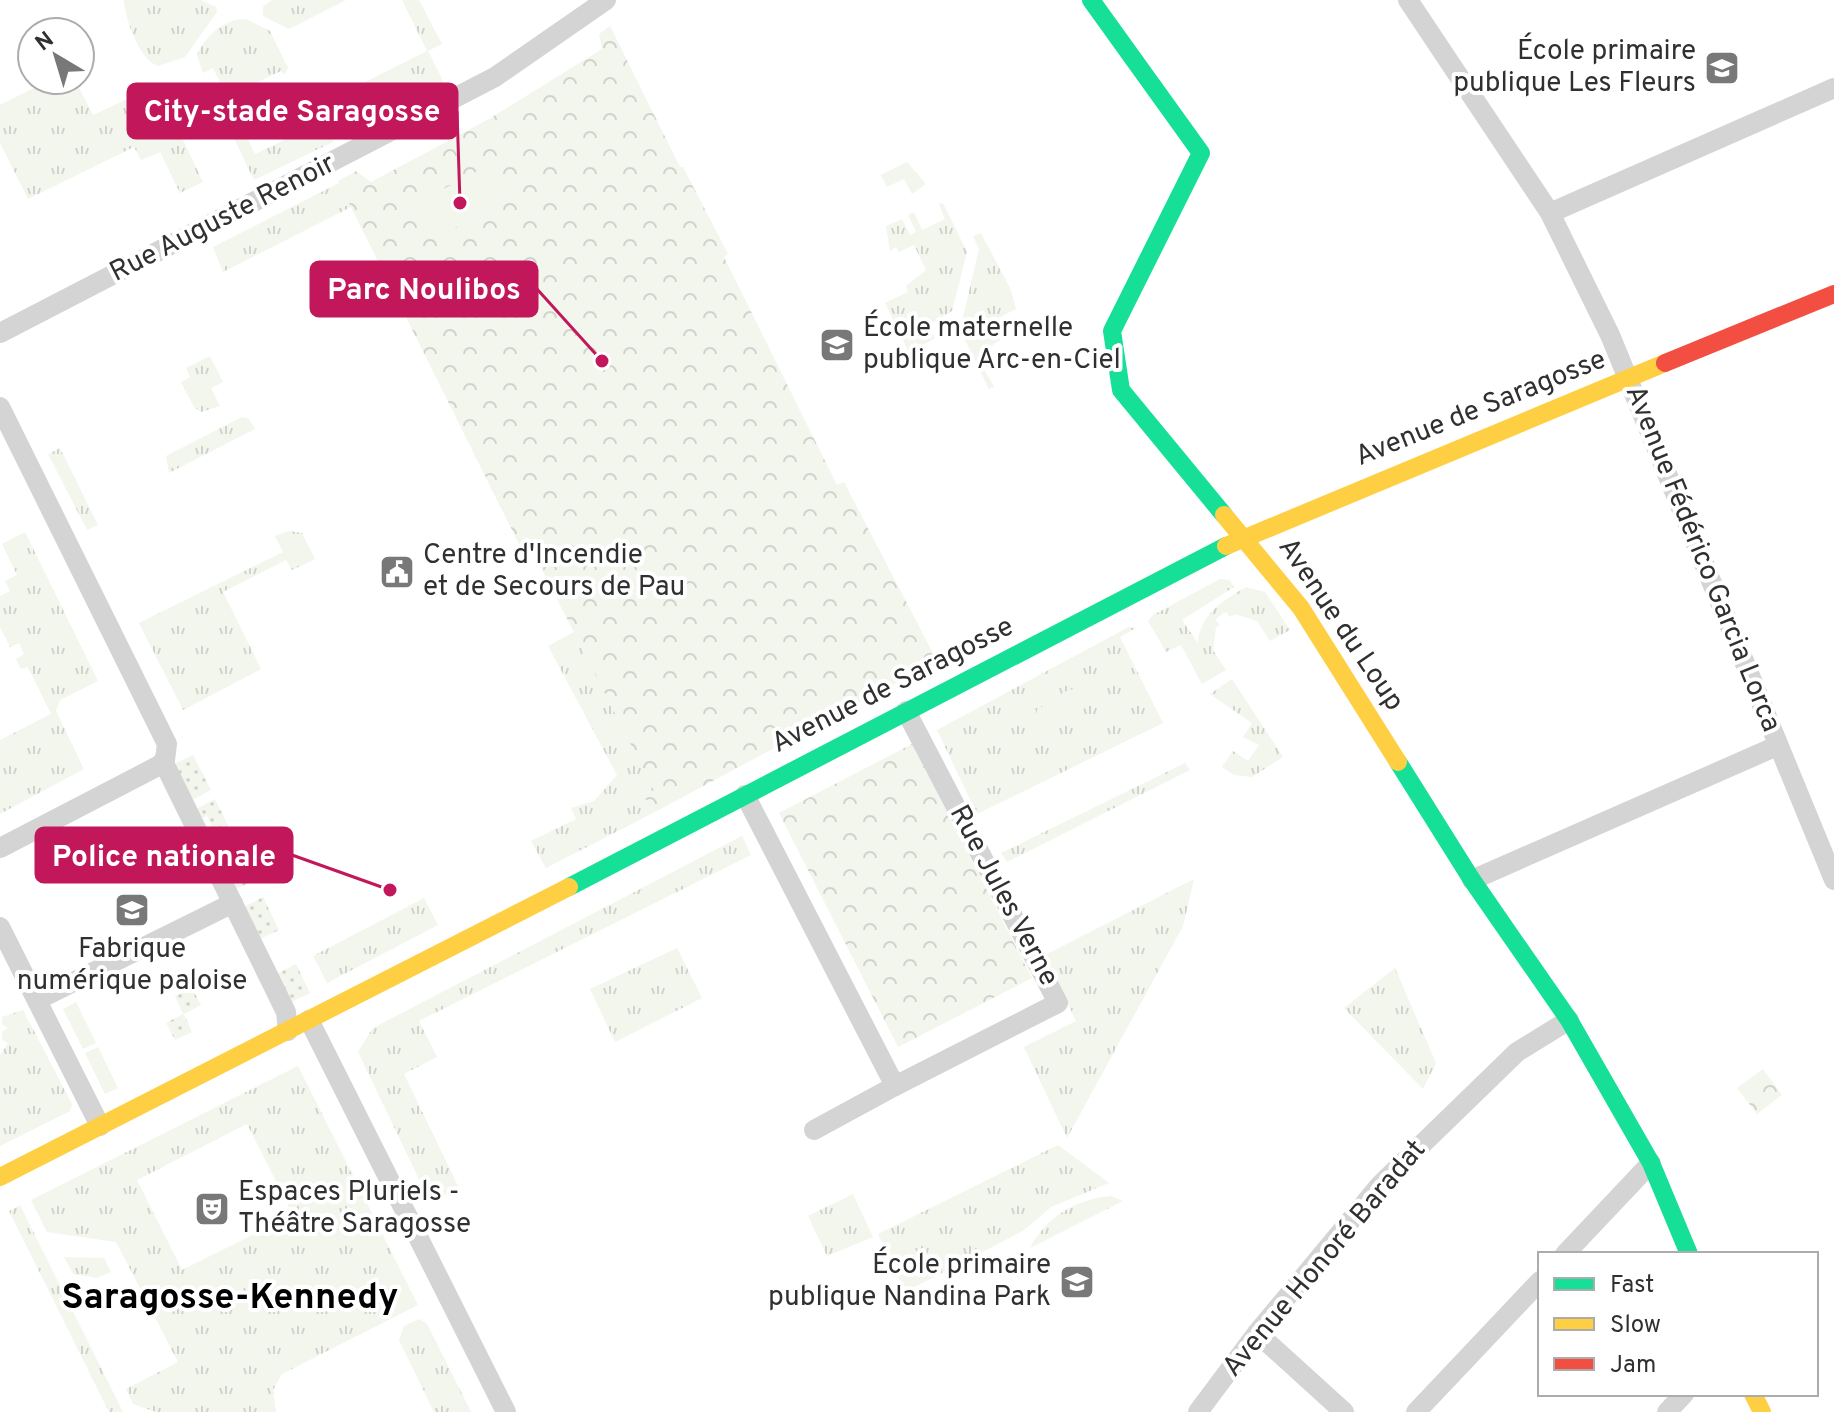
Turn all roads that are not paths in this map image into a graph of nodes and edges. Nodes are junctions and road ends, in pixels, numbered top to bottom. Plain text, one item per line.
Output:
1 (606, 0) edge
2 (1091, 0) edge
3 (1408, 0) edge
4 (1834, 88) edge
5 (1550, 213) junction
6 (1834, 294) edge
7 (0, 333) edge
8 (1629, 379) junction
9 (2, 416) edge
10 (1245, 536) junction
11 (906, 711) junction
12 (1777, 746) junction
13 (164, 760) junction
14 (745, 795) junction
15 (0, 848) edge
16 (1472, 880) junction
17 (1834, 880) edge
18 (233, 903) junction
19 (0, 927) edge
20 (37, 1000) junction
21 (309, 1020) junction
22 (1569, 1020) junction
23 (288, 1031) junction
24 (895, 1086) junction
25 (100, 1126) junction
26 (814, 1130) dead end
27 (1651, 1163) junction
28 (0, 1177) edge
29 (1567, 1252) edge
30 (1688, 1252) edge
31 (1538, 1283) edge
32 (1257, 1333) junction
33 (1682, 1396) edge
34 (506, 1412) edge
35 (1198, 1412) edge
36 (1344, 1412) edge
37 (1416, 1412) edge
38 (1667, 1412) edge

1 - 7 street, Rue Auguste Renoir
2 - 10 street, Avenue du Loup
3 - 5 street, Avenue Fédérico Garcia Lorca
4 - 5 street
5 - 8 street, Avenue Fédérico Garcia Lorca
6 - 8 street, Avenue de Saragosse
8 - 10 street, Avenue de Saragosse
8 - 12 street, Avenue Fédérico Garcia Lorca
9 - 13 street
10 - 11 street, Avenue de Saragosse
10 - 16 street, Avenue du Loup
11 - 14 street, Avenue de Saragosse
11 - 24 street, Rue Jules Verne
12 - 16 street
12 - 17 street, Avenue Fédérico Garcia Lorca
13 - 15 street
13 - 18 street
14 - 21 street, Avenue de Saragosse
14 - 24 street
16 - 22 street, Avenue du Loup
18 - 20 street
18 - 23 street
19 - 20 street
20 - 25 street
21 - 23 street, Avenue de Saragosse
21 - 34 street
22 - 27 street, Avenue du Loup
22 - 32 street, Avenue Honoré Baradat
23 - 25 street, Avenue de Saragosse
24 - 26 street, Rue Jules Verne
25 - 28 street, Avenue de Saragosse
27 - 29 street
27 - 30 street, Avenue du Loup
31 - 37 street
32 - 35 street, Avenue Honoré Baradat
32 - 36 street
33 - 38 street

